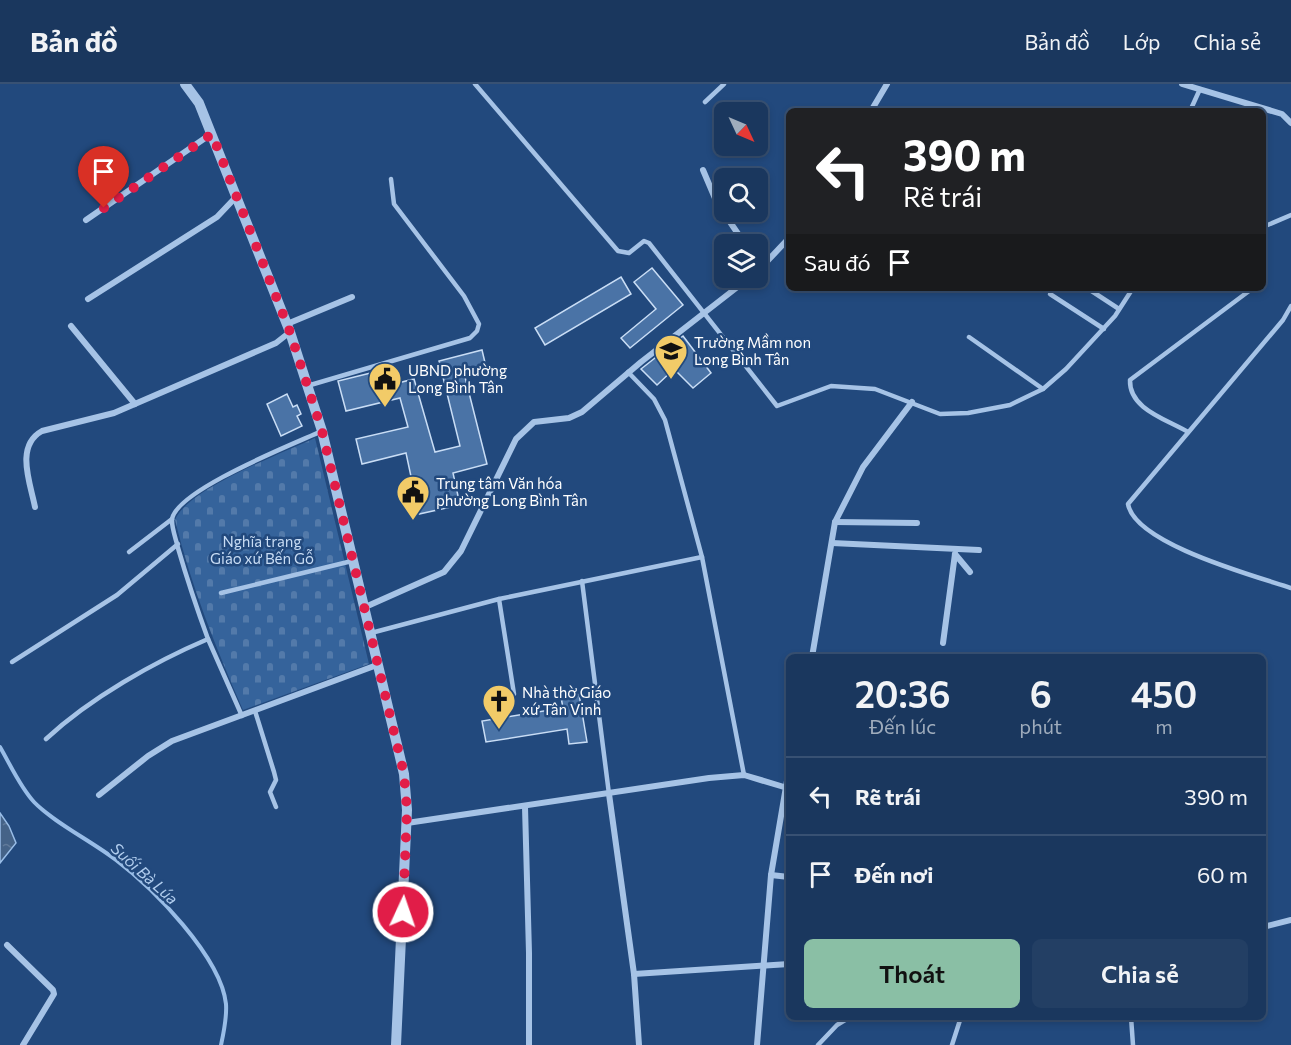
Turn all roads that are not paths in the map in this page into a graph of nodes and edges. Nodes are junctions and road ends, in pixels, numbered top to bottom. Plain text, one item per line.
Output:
1 (185, 84) edge
2 (475, 84) edge
3 (724, 84) edge
4 (886, 84) edge
5 (1182, 84) edge
6 (1200, 89) junction
7 (705, 102) dead end
8 (873, 108) edge
9 (1191, 108) edge
10 (1262, 108) edge
11 (1266, 109) edge
12 (1291, 123) edge
13 (212, 134) junction
14 (703, 170) dead end
15 (391, 179) dead end
16 (236, 197) junction
17 (1291, 215) edge
18 (86, 220) dead end
19 (1266, 226) edge
20 (738, 234) edge
21 (786, 241) edge
22 (768, 260) edge
23 (736, 288) edge
24 (1092, 291) edge
25 (1131, 291) edge
26 (1249, 291) edge
27 (1050, 294) dead end
28 (352, 297) dead end
29 (88, 299) dead end
30 (1291, 306) edge
31 (1119, 309) junction
32 (704, 313) junction
33 (71, 326) dead end
34 (288, 328) junction
35 (1104, 329) junction
36 (969, 337) dead end
37 (628, 372) junction
38 (307, 386) junction
39 (1043, 389) junction
40 (912, 402) junction
41 (135, 404) junction
42 (322, 431) junction
43 (1188, 432) junction
44 (34, 507) dead end
45 (172, 519) junction
46 (835, 522) junction
47 (917, 523) dead end
48 (832, 543) junction
49 (178, 544) junction
50 (978, 550) dead end
51 (953, 551) junction
52 (129, 552) dead end
53 (702, 557) junction
54 (352, 561) junction
55 (970, 572) dead end
56 (582, 581) junction
57 (1291, 588) edge
58 (221, 593) dead end
59 (499, 599) junction
60 (363, 608) junction
61 (370, 633) junction
62 (208, 639) junction
63 (943, 643) dead end
64 (813, 654) edge
65 (12, 662) dead end
66 (377, 666) junction
67 (514, 694) dead end
68 (255, 711) junction
69 (242, 716) junction
70 (46, 739) dead end
71 (744, 775) junction
72 (786, 780) edge
73 (784, 787) junction
74 (609, 794) junction
75 (99, 795) dead end
76 (276, 807) dead end
77 (525, 807) junction
78 (407, 823) junction
79 (771, 876) junction
80 (786, 878) edge
81 (1291, 920) edge
82 (1266, 926) edge
83 (7, 945) dead end
84 (786, 964) edge
85 (762, 965) junction
86 (634, 974) junction
87 (845, 1020) edge
88 (960, 1020) edge
89 (1131, 1020) edge
90 (23, 1045) edge
91 (396, 1045) edge
92 (529, 1045) edge
93 (639, 1045) edge
94 (757, 1045) edge
95 (818, 1045) edge
96 (952, 1045) edge
97 (1133, 1045) edge

1 - 13 street
2 - 32 lane
3 - 7 lane
4 - 8 street
5 - 6 street
6 - 9 lane
6 - 10 street
11 - 12 street
13 - 16 street
13 - 18 street
14 - 20 street
15 - 38 lane
16 - 29 street
16 - 34 street
17 - 19 lane
21 - 22 street
23 - 32 street
24 - 31 lane
25 - 31 lane
26 - 43 lane
27 - 35 lane
28 - 34 street
30 - 43 lane
31 - 35 lane
32 - 37 street
32 - 40 lane
33 - 41 street
34 - 38 street
34 - 41 street
35 - 39 lane
36 - 39 lane
37 - 53 lane
37 - 60 street
38 - 42 street
39 - 40 lane
40 - 46 street
41 - 44 street
42 - 45 lane
42 - 54 street
43 - 57 lane
45 - 49 lane
45 - 52 lane
46 - 47 street
46 - 48 street
48 - 51 street
48 - 64 street
49 - 62 lane
49 - 65 lane
50 - 51 street
51 - 55 street
51 - 63 street
53 - 56 lane
53 - 71 lane
54 - 58 lane
54 - 60 street
56 - 59 lane
56 - 74 lane
59 - 61 lane
59 - 67 lane
60 - 61 street
61 - 66 street
62 - 69 lane
62 - 70 lane
66 - 68 street
66 - 78 street
68 - 69 street
68 - 76 lane
69 - 75 street
71 - 73 street
71 - 74 street
72 - 73 street
73 - 79 street
74 - 77 street
74 - 86 street
77 - 78 street
77 - 92 street
78 - 91 street
79 - 80 street
79 - 85 street
81 - 82 street
83 - 90 street
84 - 85 street
85 - 86 street
85 - 94 street
86 - 93 street
87 - 95 lane
88 - 96 lane
89 - 97 lane

